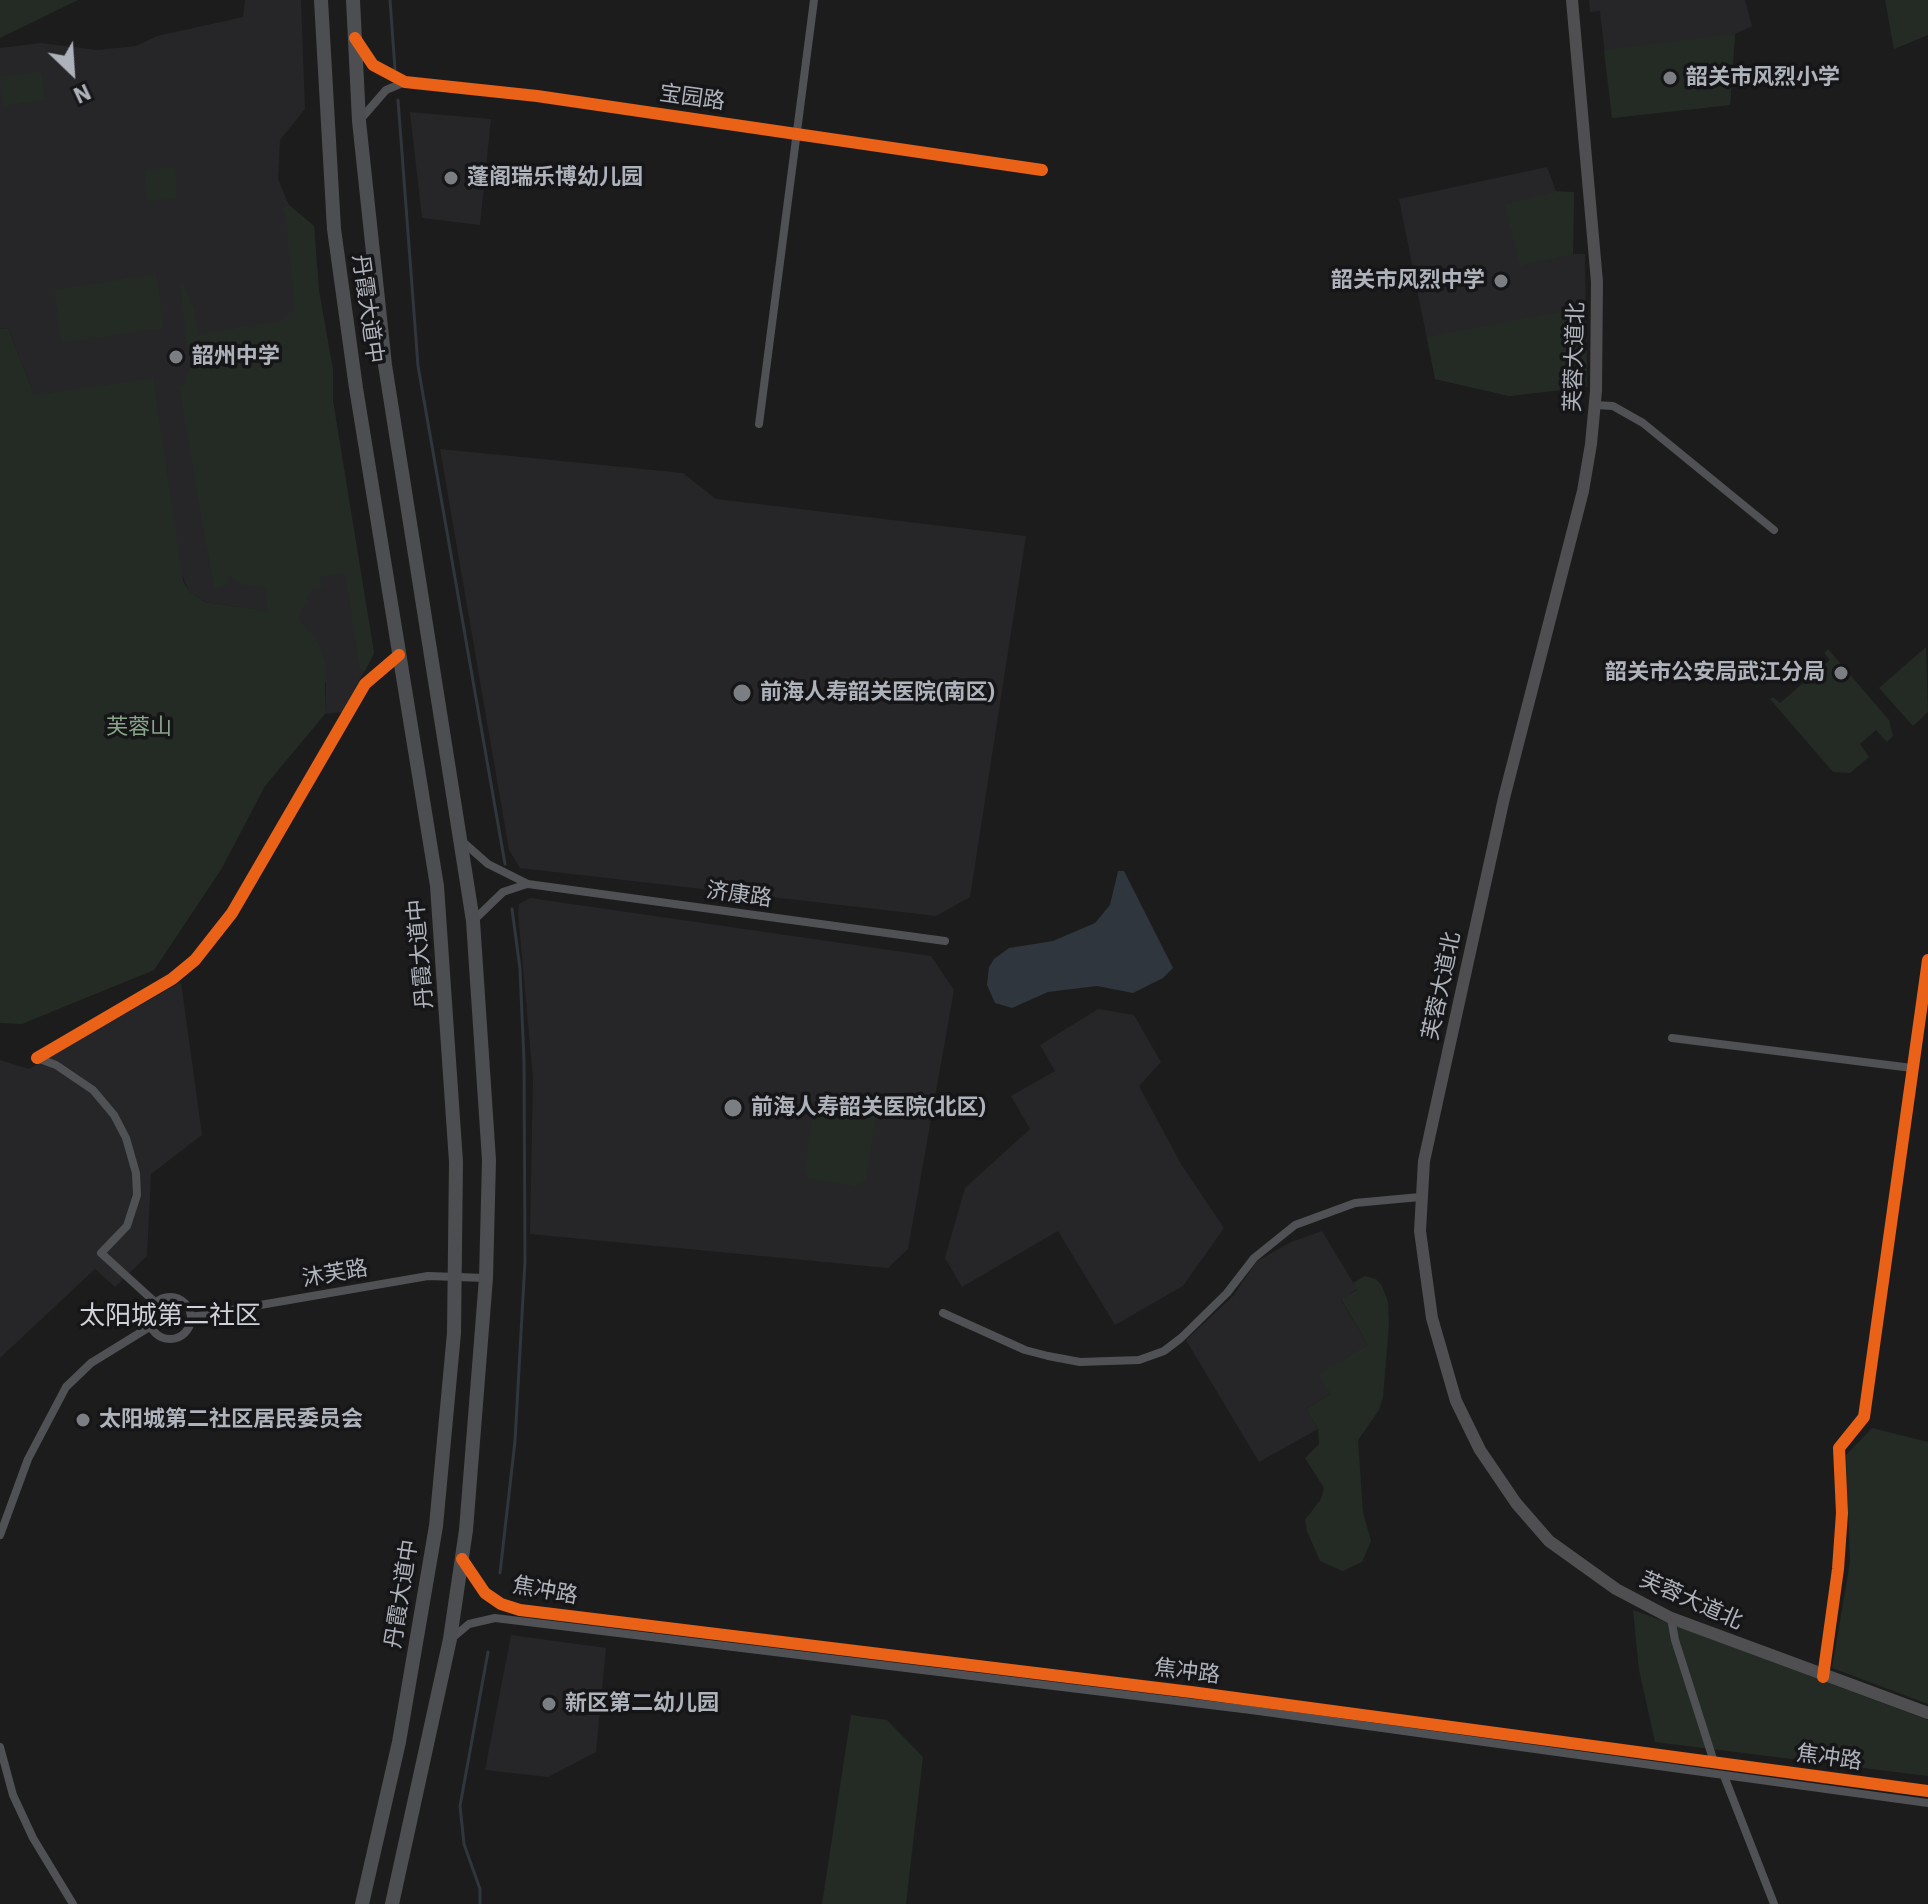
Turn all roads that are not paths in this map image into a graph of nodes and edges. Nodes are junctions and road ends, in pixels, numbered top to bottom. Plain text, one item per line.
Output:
1 (321, 0) edge
2 (353, 0) edge
3 (814, 0) edge
4 (1572, 0) edge
5 (355, 38) junction
6 (405, 82) junction
7 (359, 121) junction
8 (796, 133) junction
9 (1042, 170) dead end
10 (1595, 405) junction
11 (759, 424) dead end
12 (1774, 530) dead end
13 (399, 655) junction
14 (463, 842) junction
15 (528, 884) junction
16 (473, 921) junction
17 (945, 941) dead end
18 (1928, 960) edge
19 (1672, 1038) dead end
20 (1912, 1068) junction
21 (1420, 1197) junction
22 (455, 1276) junction
23 (486, 1278) junction
24 (156, 1303) junction
25 (943, 1313) dead end
26 (191, 1317) junction
27 (151, 1326) junction
28 (0, 1535) edge
29 (462, 1559) junction
30 (1671, 1618) junction
31 (450, 1639) junction
32 (1823, 1677) junction
33 (1928, 1713) edge
34 (0, 1747) edge
35 (1714, 1762) junction
36 (1724, 1776) junction
37 (1928, 1791) edge
38 (1928, 1803) edge
39 (73, 1904) edge
40 (362, 1904) edge
41 (392, 1904) edge
42 (1774, 1904) edge

1 - 13 main road, 丹霞大道中
2 - 5 main road, 丹霞大道中
3 - 8 street
4 - 10 main road, 芙蓉大道北
5 - 6 street, 宝园路
5 - 7 main road, 丹霞大道中
6 - 7 street
6 - 8 street, 宝园路
7 - 14 main road, 丹霞大道中
8 - 9 street, 宝园路
8 - 11 street
10 - 12 street
10 - 21 main road, 芙蓉大道北
13 - 22 main road, 丹霞大道中
13 - 24 street
14 - 15 street, 济康路
14 - 16 main road, 丹霞大道中
15 - 16 street
15 - 17 street, 济康路
16 - 23 main road, 丹霞大道中
18 - 20 street
19 - 20 street
20 - 32 street
21 - 25 street
21 - 30 main road, 芙蓉大道北
22 - 23 street, 沐芙路
22 - 26 street, 沐芙路
22 - 40 main road, 丹霞大道中
23 - 29 main road, 丹霞大道中
24 - 26 street
24 - 27 street
26 - 27 street
27 - 28 street
29 - 31 main road, 丹霞大道中
29 - 35 street, 焦冲路
30 - 32 main road, 芙蓉大道北
30 - 35 street
31 - 36 street, 焦冲路
31 - 41 main road, 丹霞大道中
32 - 33 main road, 芙蓉大道北
34 - 39 street
35 - 37 street, 焦冲路
36 - 38 street, 焦冲路
36 - 42 street

